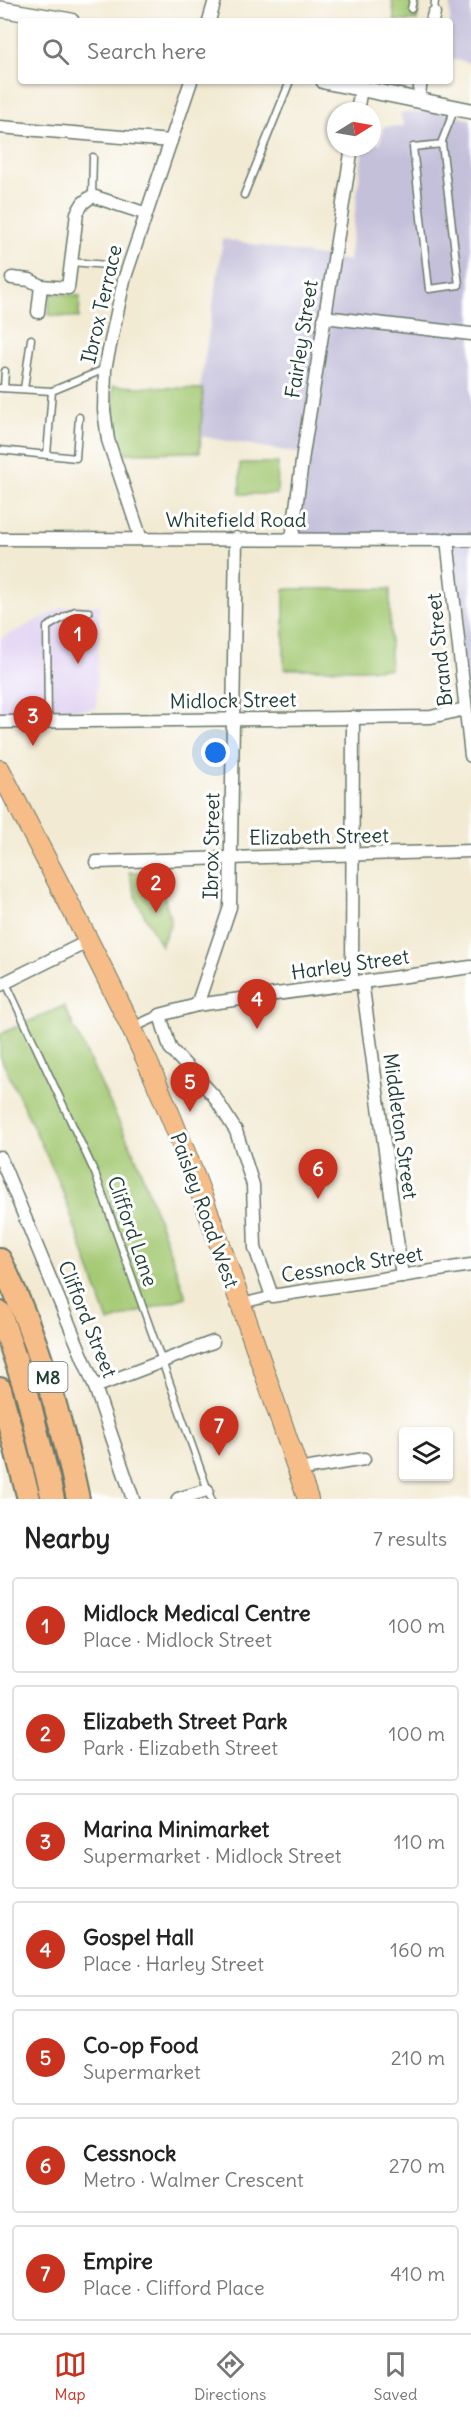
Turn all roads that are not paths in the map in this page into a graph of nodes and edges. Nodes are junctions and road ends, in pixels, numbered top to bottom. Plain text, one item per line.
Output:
1 (215, 0) edge
2 (413, 0) edge
3 (435, 0) edge
4 (0, 9) edge
5 (411, 9) dead end
6 (433, 17) edge
7 (53, 18) edge
8 (210, 18) edge
9 (190, 84) edge
10 (289, 84) edge
11 (338, 84) edge
12 (421, 84) edge
13 (361, 89) junction
14 (418, 100) junction
15 (359, 102) edge
16 (463, 109) edge
17 (0, 127) edge
18 (171, 141) junction
19 (442, 144) junction
20 (351, 156) edge
21 (93, 157) dead end
22 (244, 195) dead end
23 (92, 196) junction
24 (144, 213) junction
25 (71, 262) junction
26 (106, 266) dead end
27 (12, 278) dead end
28 (41, 286) junction
29 (38, 312) dead end
30 (324, 317) junction
31 (471, 334) edge
32 (31, 339) dead end
33 (105, 369) junction
34 (5, 371) dead end
35 (2, 388) edge
36 (24, 389) junction
37 (52, 391) junction
38 (79, 417) dead end
39 (0, 450) edge
40 (47, 455) junction
41 (236, 538) junction
42 (292, 538) junction
43 (0, 539) edge
44 (141, 539) junction
45 (447, 539) junction
46 (471, 540) edge
47 (89, 612) dead end
48 (466, 667) edge
49 (465, 709) junction
50 (353, 717) junction
51 (233, 720) junction
52 (0, 722) edge
53 (48, 722) junction
54 (471, 756) edge
55 (0, 770) edge
56 (471, 851) edge
57 (353, 856) junction
58 (230, 857) junction
59 (96, 862) dead end
60 (89, 941) junction
61 (471, 967) edge
62 (357, 981) junction
63 (3, 984) edge
64 (197, 1005) junction
65 (160, 1015) junction
66 (131, 1028) junction
67 (0, 1157) edge
68 (0, 1260) edge
69 (471, 1265) edge
70 (402, 1276) junction
71 (272, 1296) junction
72 (240, 1304) junction
73 (0, 1313) edge
74 (213, 1342) dead end
75 (162, 1362) junction
76 (95, 1387) junction
77 (0, 1389) edge
78 (364, 1459) dead end
79 (298, 1470) junction
80 (209, 1494) edge
81 (29, 1499) edge
82 (53, 1499) edge
83 (78, 1499) edge
84 (133, 1499) edge
85 (178, 1499) edge
86 (308, 1499) edge

1 - 8 street
2 - 5 lane
3 - 6 lane
4 - 7 street
9 - 18 street, Ibrox Terrace
10 - 22 lane
11 - 13 street
12 - 14 street
13 - 14 street
13 - 15 street
14 - 16 street
16 - 19 lane
17 - 18 street
18 - 24 street, Ibrox Terrace
19 - 19 lane
20 - 30 street, Fairley Street
21 - 23 lane
23 - 24 street
23 - 25 street
24 - 33 street, Ibrox Terrace
25 - 26 lane
25 - 28 street
27 - 28 street
28 - 29 street
30 - 31 street
30 - 42 street, Fairley Street
32 - 36 lane
33 - 37 lane
33 - 44 street, Ibrox Terrace
34 - 35 lane
35 - 36 lane
36 - 37 lane
37 - 40 lane
38 - 40 lane
39 - 40 lane
41 - 42 street, Whitefield Road
41 - 44 street, Whitefield Road
41 - 51 street, Ibrox Street
42 - 45 street, Whitefield Road
43 - 44 street, Whitefield Road
45 - 46 street, Whitefield Road
45 - 48 street, Brand Street
47 - 53 lane
48 - 49 street, Brand Street
49 - 50 street, Midlock Street
49 - 54 street, Brand Street
50 - 51 street, Midlock Street
50 - 57 street, Middleton Street
51 - 53 street, Midlock Street
51 - 58 street, Ibrox Street
52 - 53 street, Midlock Street
55 - 60 main road, Paisley Road West
56 - 57 street, Elizabeth Street
57 - 58 street, Elizabeth Street
57 - 62 street, Middleton Street
58 - 59 street, Elizabeth Street
58 - 64 street, Ibrox Street
60 - 63 street
60 - 66 main road, Paisley Road West
61 - 62 street, Harley Street
62 - 64 street, Harley Street
62 - 70 street, Middleton Street
63 - 75 lane, Clifford Lane
64 - 65 street, Harley Street
65 - 66 street, Harley Street
65 - 71 street
66 - 72 main road, Paisley Road West
67 - 76 street, Clifford Street
68 - 83 highway, M8
69 - 70 street, Cessnock Street
70 - 71 street, Cessnock Street
71 - 72 street, Cessnock Street
72 - 79 main road, Paisley Road West
73 - 82 highway, M8
74 - 75 street
75 - 76 street
75 - 80 lane, Clifford Lane
76 - 84 street, Clifford Street
77 - 81 highway, M8
78 - 79 street
79 - 86 main road, Paisley Road West
80 - 85 street

